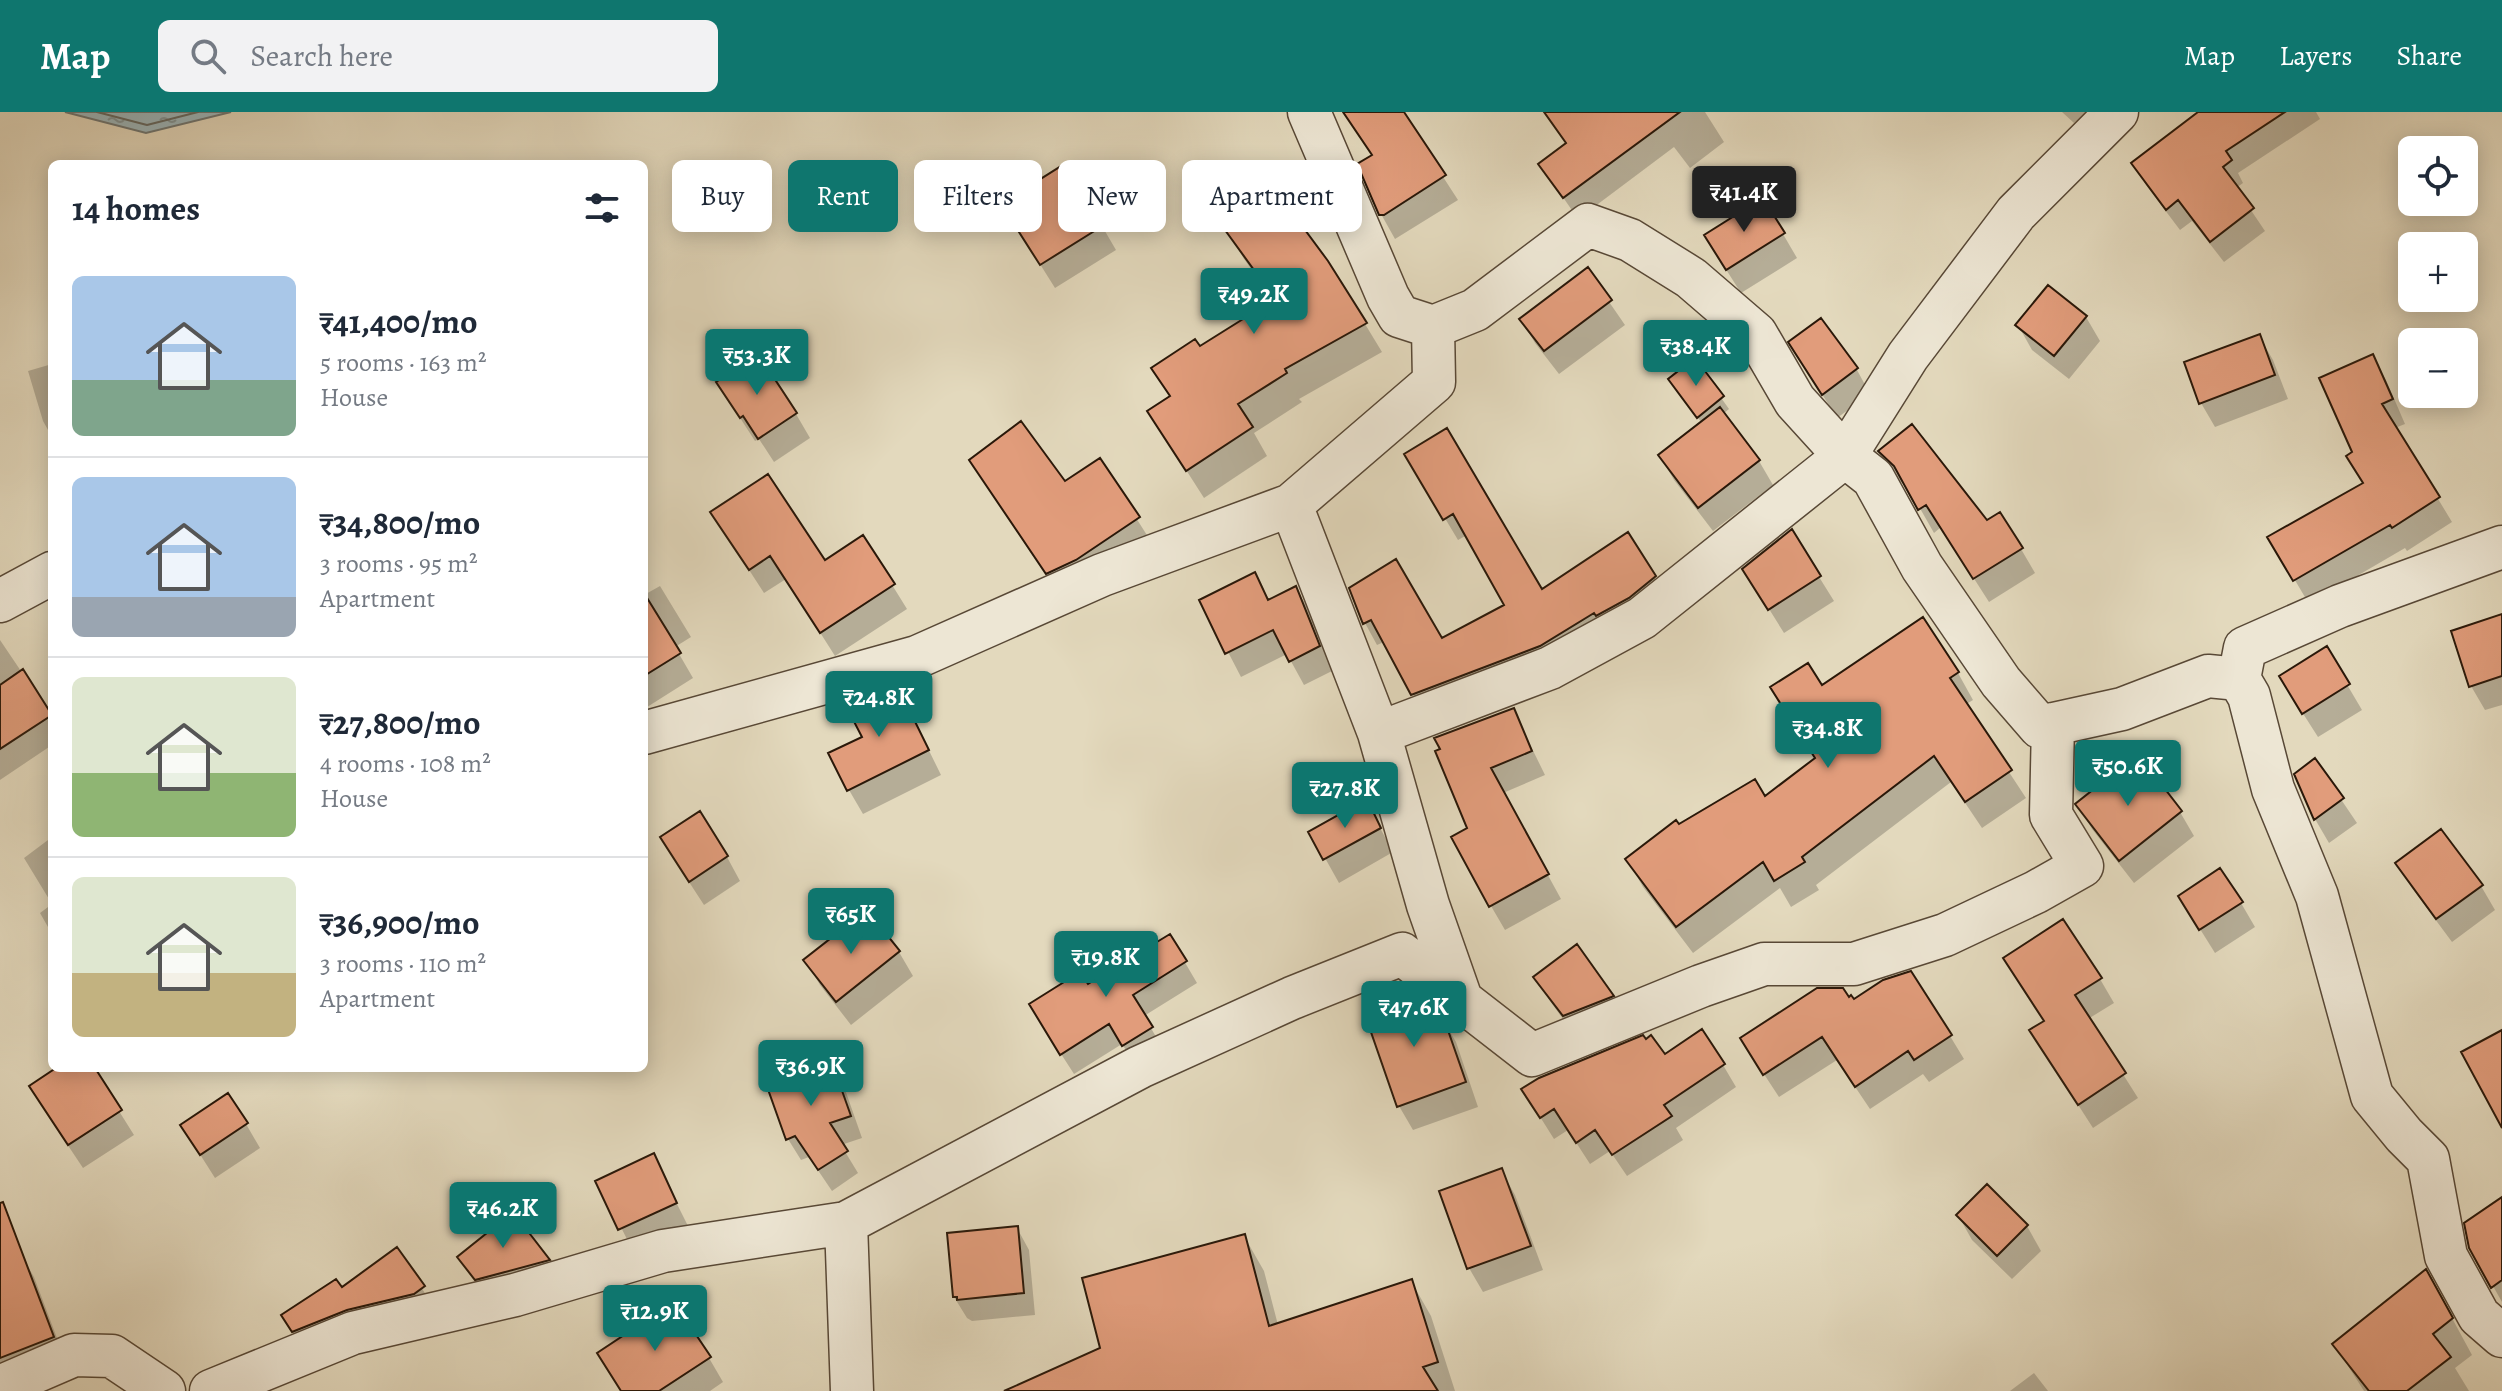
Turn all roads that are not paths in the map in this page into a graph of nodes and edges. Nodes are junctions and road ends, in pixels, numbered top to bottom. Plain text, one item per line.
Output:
1 (1309, 112) edge
2 (2117, 112) edge
3 (1433, 327) junction
4 (1845, 456) junction
5 (1291, 505) junction
6 (2502, 547) edge
7 (48, 575) edge
8 (0, 601) edge
9 (2239, 679) junction
10 (2053, 724) junction
11 (648, 732) edge
12 (1379, 733) junction
13 (1461, 999) junction
14 (846, 1223) junction
15 (2502, 1336) edge
16 (0, 1387) edge
17 (164, 1391) edge
18 (211, 1391) edge
19 (852, 1391) edge

1 - 3 street
2 - 4 street
3 - 4 street
3 - 5 street
4 - 10 street
4 - 12 street
5 - 11 street
5 - 12 street
6 - 9 street
7 - 8 street
9 - 10 street
9 - 15 street
10 - 13 street
12 - 13 street
13 - 14 street
14 - 18 street
14 - 19 street
16 - 17 street

